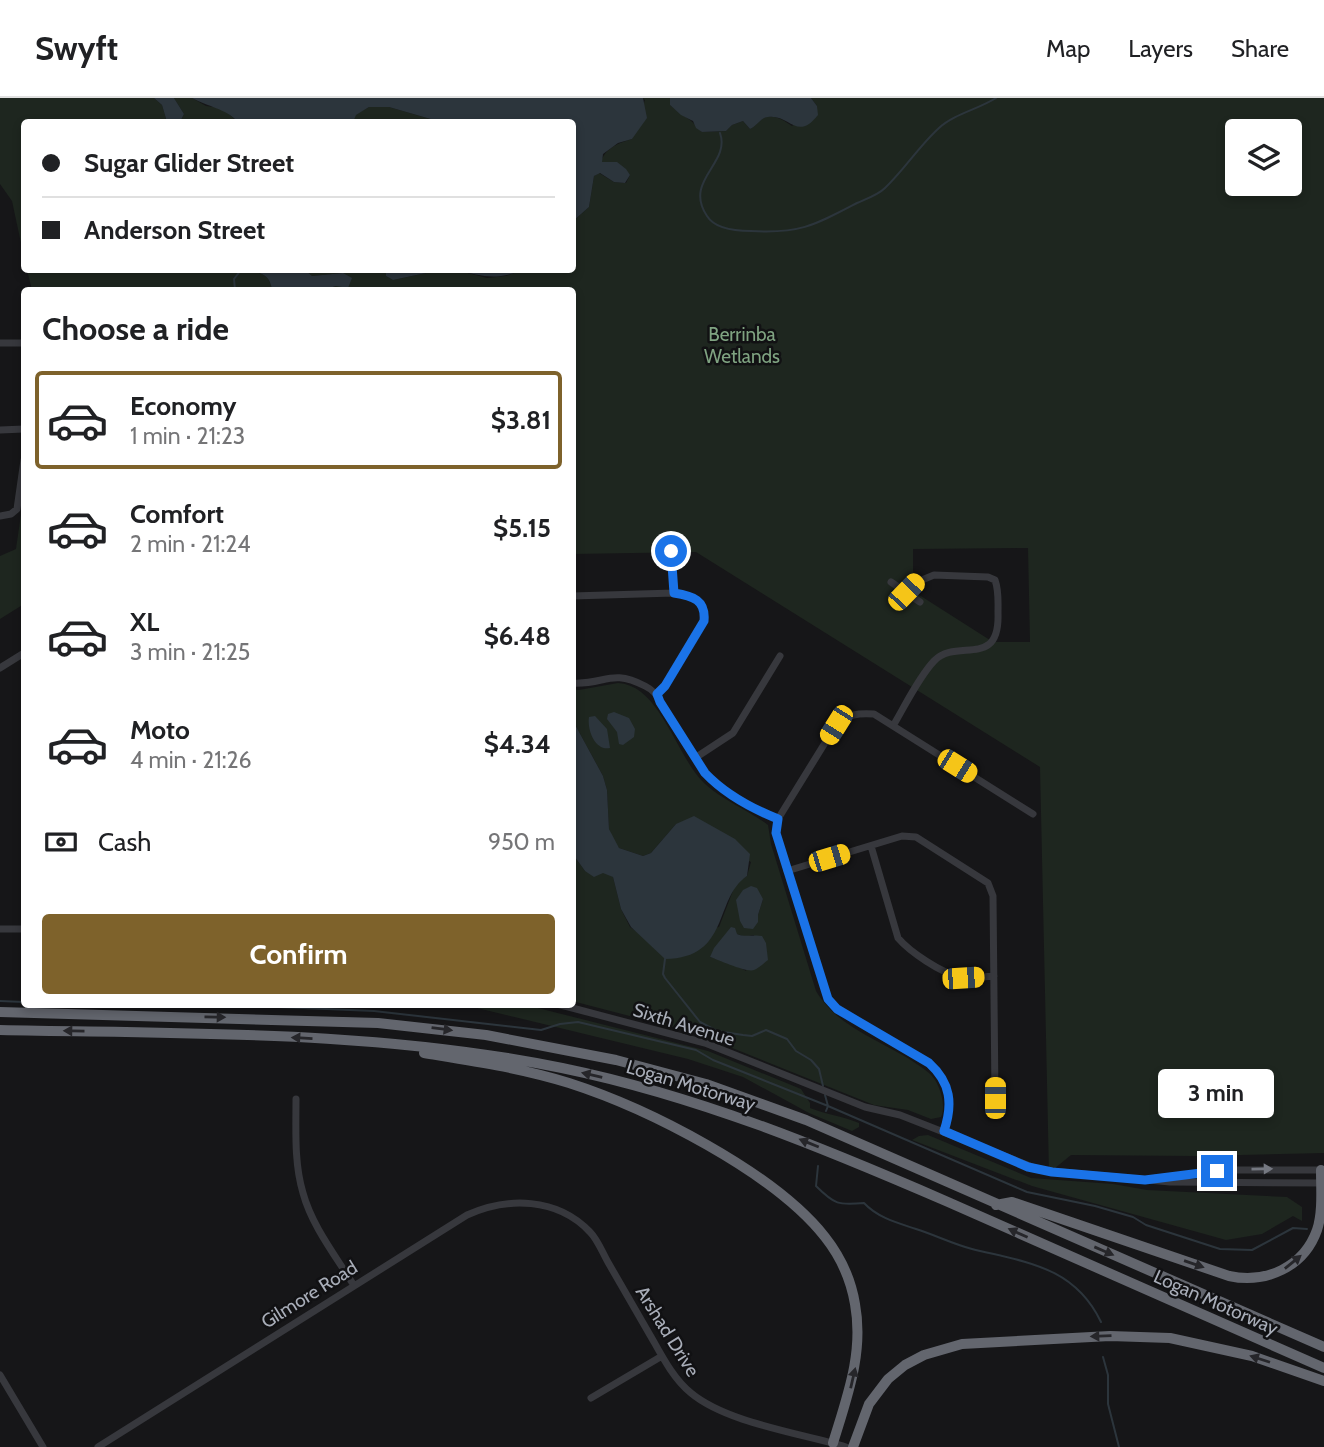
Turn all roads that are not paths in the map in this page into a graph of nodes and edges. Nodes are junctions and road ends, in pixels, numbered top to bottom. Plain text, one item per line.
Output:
1 (0, 343) edge
2 (21, 343) edge
3 (21, 429) edge
4 (0, 430) edge
5 (21, 481) edge
6 (0, 516) edge
7 (671, 551) dead end
8 (891, 582) dead end
9 (906, 592) junction
10 (674, 593) junction
11 (576, 596) edge
12 (920, 601) dead end
13 (21, 655) edge
14 (780, 656) dead end
15 (0, 668) edge
16 (576, 683) edge
17 (657, 694) junction
18 (892, 726) junction
19 (695, 758) junction
20 (1033, 814) dead end
21 (778, 819) junction
22 (871, 846) junction
23 (787, 871) junction
24 (0, 929) edge
25 (21, 929) edge
26 (994, 976) junction
27 (573, 1008) edge
28 (0, 1012) edge
29 (0, 1030) edge
30 (370, 1041) junction
31 (995, 1098) dead end
32 (296, 1099) dead end
33 (944, 1131) junction
34 (1321, 1170) joint
35 (1145, 1180) junction
36 (1323, 1183) edge
37 (996, 1205) junction
38 (548, 1206) joint
39 (353, 1284) junction
40 (1324, 1346) edge
41 (662, 1356) junction
42 (1324, 1368) edge
43 (0, 1375) edge
44 (1324, 1381) edge
45 (591, 1398) dead end
46 (833, 1443) junction
47 (43, 1447) edge
48 (98, 1447) edge
49 (845, 1447) edge
50 (853, 1447) edge

1 - 2 street
3 - 4 street
5 - 6 street
7 - 10 street
8 - 9 street
9 - 12 street
9 - 18 street
10 - 11 street
10 - 17 street
13 - 15 street
14 - 19 street
16 - 17 street
17 - 19 street
18 - 20 street
18 - 21 street
19 - 21 street
21 - 23 street
22 - 23 street
22 - 26 street
22 - 26 street
23 - 33 street
24 - 25 street
26 - 31 street
27 - 33 street, Sixth Avenue
28 -> 37 highway, Logan Motorway
30 -> 29 highway, Logan Motorway
42 -> 30 highway, Logan Motorway
46 -> 30 highway
32 - 39 street
33 - 35 street, Sixth Avenue
35 -> 34 street
34 - 36 highway
35 - 36 street
37 -> 36 highway
37 -> 40 highway, Logan Motorway
38 - 39 street, Gilmore Road
38 - 41 street, Arshad Drive
39 - 48 street, Gilmore Road
41 - 45 street
41 - 46 street, Arshad Drive
43 - 47 street
44 -> 50 highway
46 - 49 street, Arshad Drive

